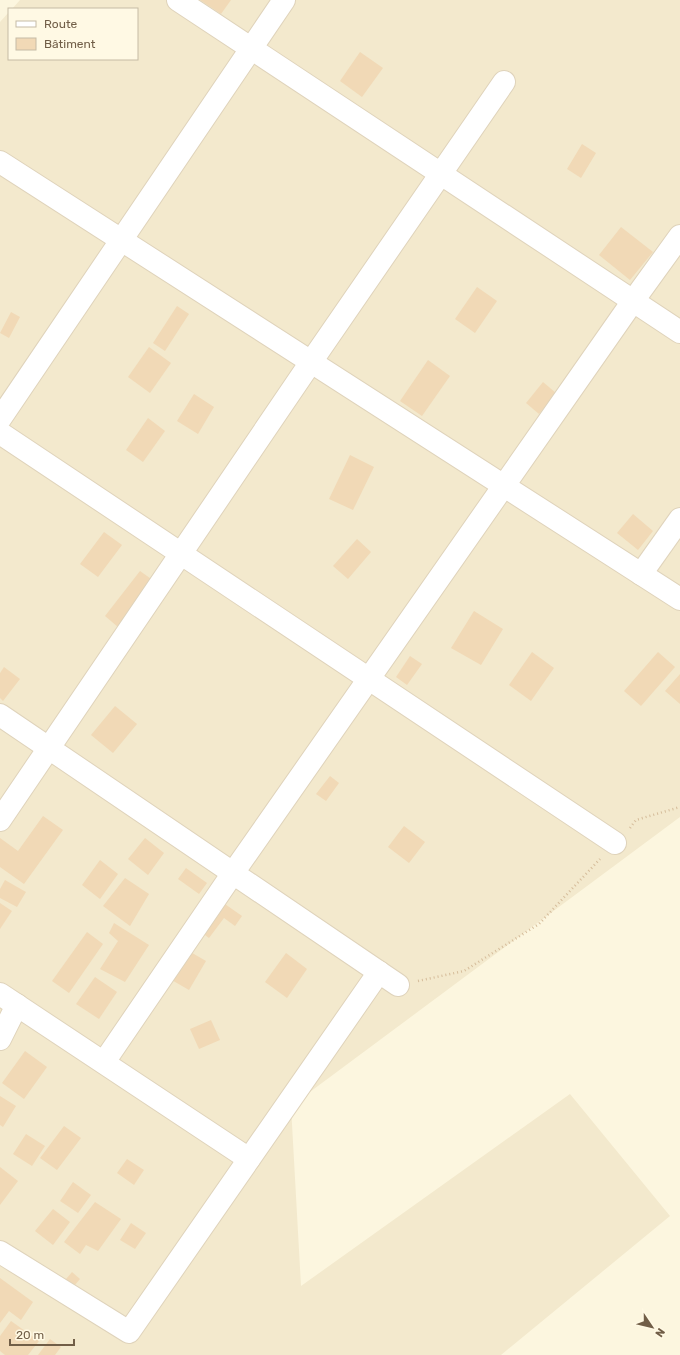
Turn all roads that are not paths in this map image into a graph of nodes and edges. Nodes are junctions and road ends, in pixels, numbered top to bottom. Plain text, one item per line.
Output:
1 (178, 0) edge
2 (284, 0) edge
3 (251, 48) junction
4 (504, 82) dead end
5 (0, 162) edge
6 (441, 174) junction
7 (680, 236) edge
8 (121, 240) junction
9 (633, 301) junction
10 (680, 332) edge
11 (311, 362) junction
12 (0, 419) edge
13 (0, 433) edge
14 (503, 486) junction
15 (680, 519) edge
16 (181, 554) junction
17 (641, 574) junction
18 (680, 599) edge
19 (368, 678) junction
20 (0, 715) edge
21 (49, 748) junction
22 (0, 820) edge
23 (615, 843) road end
24 (233, 873) junction
25 (379, 972) junction
26 (398, 985) road end
27 (9, 1000) edge
28 (0, 1039) edge
29 (104, 1062) junction
30 (249, 1159) junction
31 (0, 1252) edge

1 - 3 street
2 - 3 street
3 - 6 street
3 - 8 street
4 - 6 street
5 - 8 street
6 - 9 street
6 - 11 street
7 - 9 street
8 - 11 street
8 - 12 street
9 - 10 street
9 - 14 street
11 - 14 street
11 - 16 street
13 - 16 street
14 - 17 street
14 - 19 street
15 - 17 street
16 - 19 street
16 - 21 street
17 - 18 street
19 - 23 street
19 - 24 street
20 - 21 street
21 - 22 street
21 - 24 street
24 - 25 street
24 - 29 street
25 - 26 street
25 - 30 street
27 - 28 street
27 - 29 street
29 - 30 street
30 - 31 street

